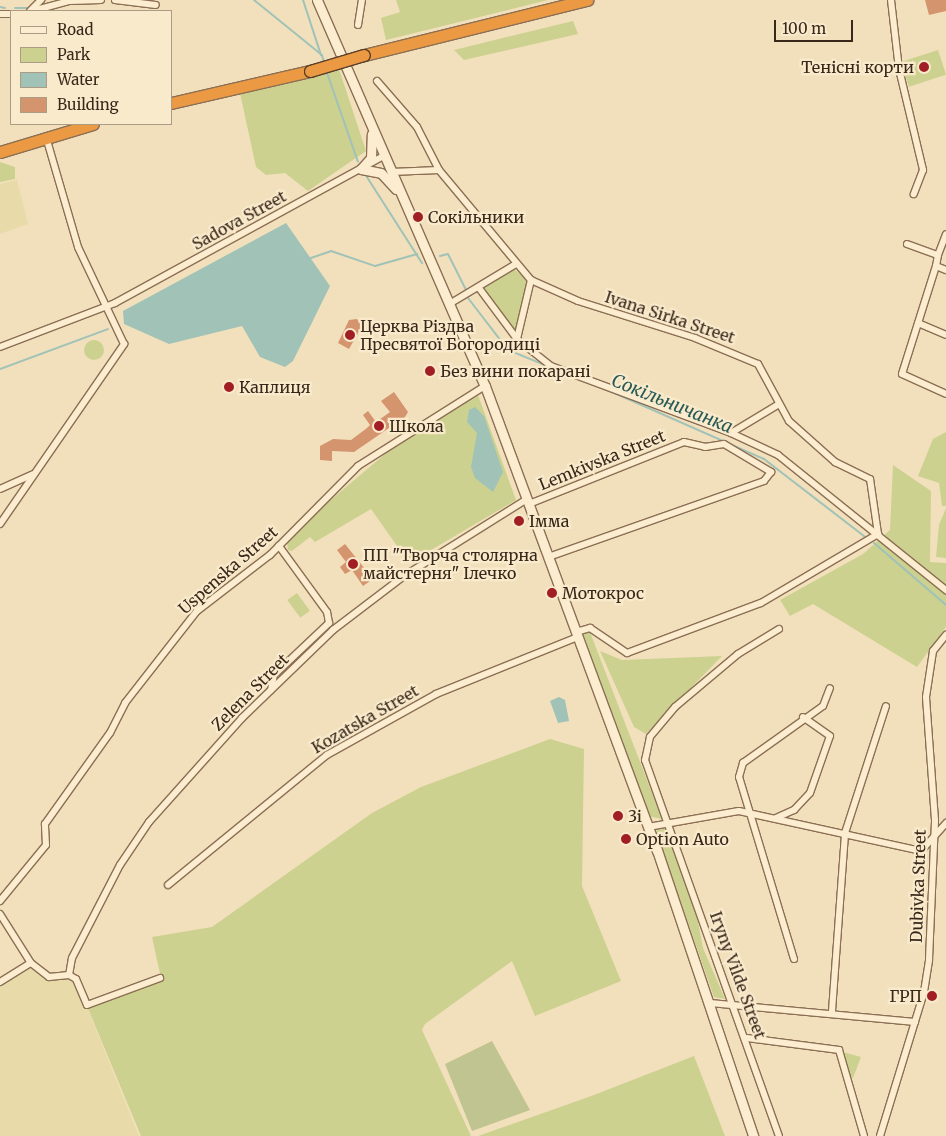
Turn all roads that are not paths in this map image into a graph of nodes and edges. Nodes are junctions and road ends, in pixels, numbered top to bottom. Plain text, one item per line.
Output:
1 (41, 0) edge
2 (101, 0) edge
3 (115, 0) edge
4 (317, 0) edge
5 (362, 0) edge
6 (587, 0) edge
7 (891, 0) edge
8 (156, 5) dead end
9 (32, 10) edge
10 (35, 10) edge
11 (358, 25) dead end
12 (377, 81) dead end
13 (172, 103) edge
14 (370, 121) junction
15 (89, 125) edge
16 (46, 137) junction
17 (0, 152) edge
18 (384, 156) junction
19 (361, 169) junction
20 (440, 170) junction
21 (391, 172) junction
22 (914, 194) dead end
23 (402, 195) junction
24 (946, 234) edge
25 (907, 244) dead end
26 (938, 255) junction
27 (516, 264) junction
28 (936, 266) junction
29 (946, 270) edge
30 (531, 280) junction
31 (479, 288) junction
32 (452, 303) junction
33 (107, 307) junction
34 (918, 323) junction
35 (946, 334) edge
36 (517, 339) junction
37 (0, 347) edge
38 (485, 386) junction
39 (946, 394) edge
40 (779, 404) junction
41 (732, 433) junction
42 (34, 473) junction
43 (0, 489) edge
44 (528, 502) junction
45 (0, 524) edge
46 (878, 534) junction
47 (279, 546) junction
48 (548, 557) junction
49 (946, 590) edge
50 (329, 623) junction
51 (779, 629) dead end
52 (333, 630) junction
53 (577, 635) junction
54 (946, 636) edge
55 (830, 688) dead end
56 (271, 690) junction
57 (886, 706) dead end
58 (803, 717) junction
59 (750, 812) junction
60 (776, 818) junction
61 (946, 823) edge
62 (669, 824) junction
63 (648, 827) junction
64 (846, 833) junction
65 (933, 836) junction
66 (168, 885) dead end
67 (0, 901) edge
68 (1, 916) edge
69 (794, 959) dead end
70 (31, 963) junction
71 (69, 975) junction
72 (160, 978) dead end
73 (0, 982) edge
74 (734, 1002) junction
75 (710, 1004) junction
76 (832, 1011) junction
77 (915, 1022) junction
78 (747, 1038) junction
79 (753, 1136) edge
80 (780, 1136) edge
81 (864, 1136) edge
82 (880, 1136) edge

1 - 9 street
2 - 10 street
3 - 8 street
4 - 14 main road
5 - 11 street
6 - 13 highway, bridge
7 - 22 street
12 - 20 street, Ivana Sirka Street
14 - 18 main road
14 - 19 main road
15 - 16 highway
16 - 17 highway
16 - 33 street
18 - 19 street, Sadova Street
18 - 21 main road
19 - 23 main road
19 - 33 street, Sadova Street
20 - 21 street
20 - 27 street, Ivana Sirka Street
21 - 23 main road
23 - 32 main road
24 - 26 street
25 - 26 street
26 - 28 street
27 - 30 street, Ivana Sirka Street
27 - 31 street
28 - 29 street
28 - 34 street
30 - 36 street
30 - 40 street, Ivana Sirka Street
31 - 32 street
31 - 36 street
32 - 38 main road
33 - 37 street, Sadova Street
33 - 42 street
34 - 35 street
34 - 39 street
36 - 41 street
38 - 44 main road
38 - 47 street, Uspenska Street
40 - 41 street
40 - 46 street, Ivana Sirka Street
41 - 46 street
42 - 43 street
42 - 45 street
44 - 48 main road
44 - 48 street, Lemkivska Street
44 - 52 street, Zelena Street
46 - 49 street
46 - 53 street
47 - 50 street
47 - 67 street, Uspenska Street
48 - 53 main road
50 - 52 street
50 - 56 street
51 - 62 street, Iryny Vilde Street
52 - 56 street, Zelena Street
53 - 63 main road
53 - 66 street, Kozatska Street
54 - 65 street, Dubivka Street
55 - 58 street
56 - 71 street, Zelena Street
57 - 64 street
58 - 59 street
58 - 60 street
59 - 60 street
59 - 62 street
59 - 69 street
60 - 64 street
61 - 65 street
62 - 63 street
62 - 74 street, Iryny Vilde Street
63 - 75 main road
64 - 65 street
64 - 76 street
65 - 77 street, Dubivka Street
68 - 70 street
70 - 71 street
70 - 73 street
71 - 72 street
74 - 75 street
74 - 76 street
74 - 78 street, Iryny Vilde Street
75 - 79 main road
76 - 77 street
77 - 82 street, Dubivka Street
78 - 80 street, Iryny Vilde Street
78 - 81 street

